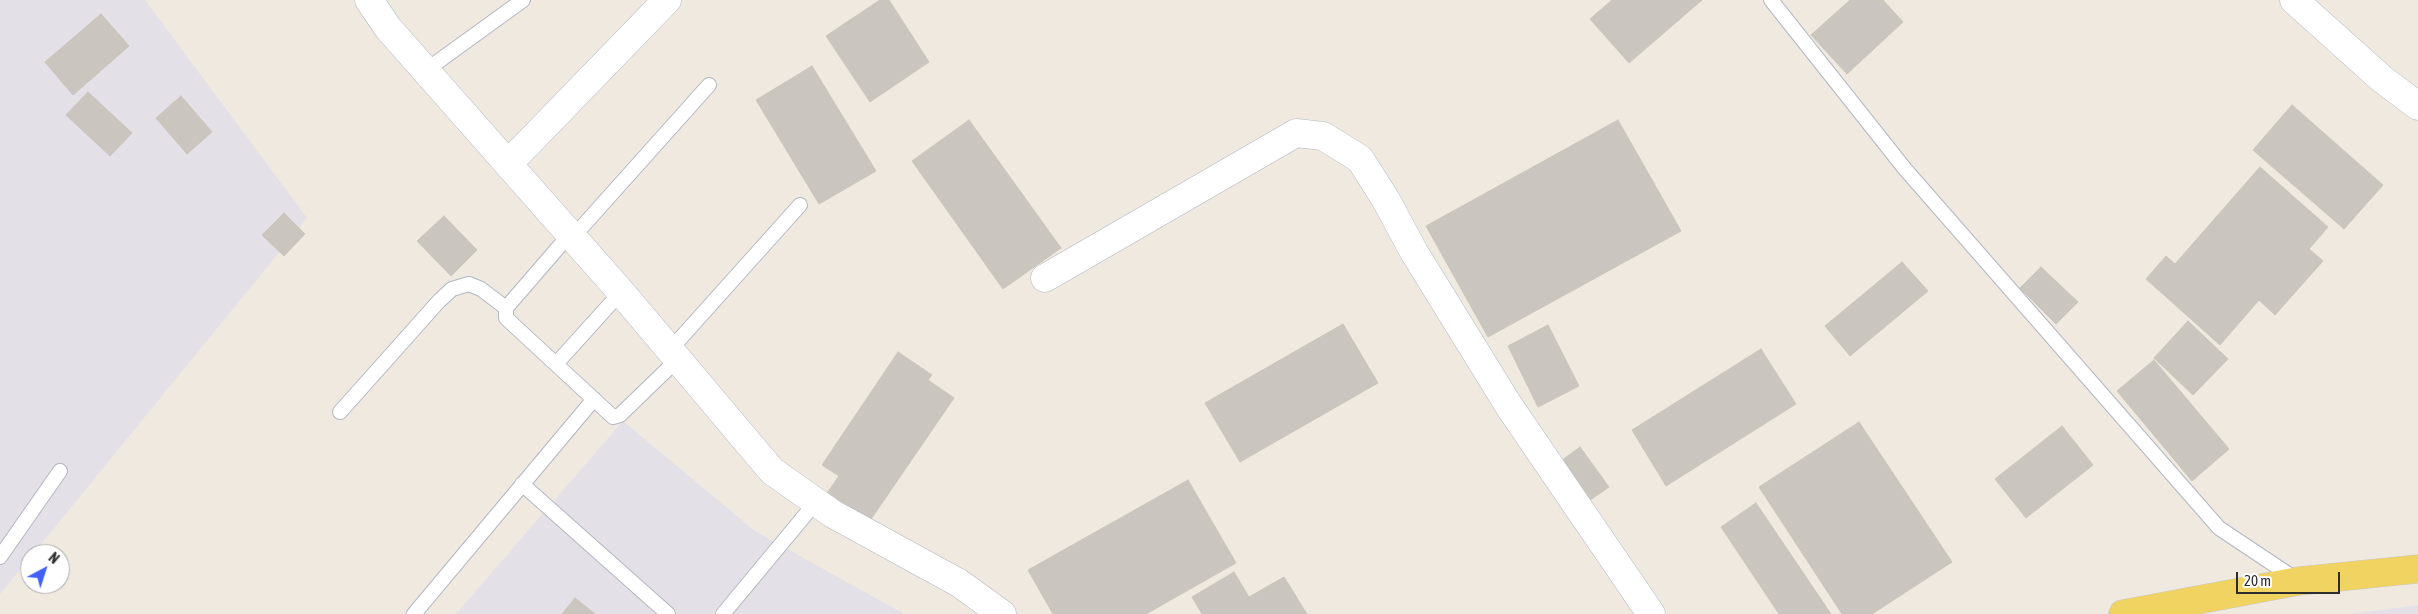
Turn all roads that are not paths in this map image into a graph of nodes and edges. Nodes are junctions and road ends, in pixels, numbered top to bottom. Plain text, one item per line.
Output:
1 (369, 0) edge
2 (523, 0) edge
3 (667, 0) edge
4 (1771, 0) edge
5 (2294, 0) edge
6 (425, 71) junction
7 (709, 85) dead end
8 (2418, 106) edge
9 (508, 164) junction
10 (800, 205) dead end
11 (571, 235) junction
12 (1045, 278) dead end
13 (622, 292) junction
14 (506, 308) junction
15 (674, 355) junction
16 (556, 364) junction
17 (594, 399) junction
18 (340, 412) dead end
19 (60, 472) dead end
20 (522, 484) junction
21 (816, 502) junction
22 (0, 557) edge
23 (2418, 569) edge
24 (2299, 581) junction
25 (414, 614) edge
26 (668, 614) edge
27 (723, 614) edge
28 (1002, 614) edge
29 (1652, 614) edge
30 (2122, 614) edge

1 - 6 street
2 - 6 lane
3 - 9 street
4 - 24 lane
5 - 8 street
6 - 9 street
7 - 11 lane
9 - 11 street
10 - 15 lane
11 - 13 street
11 - 14 lane
12 - 29 street
13 - 15 street
13 - 16 lane
14 - 16 lane
14 - 18 lane
15 - 17 lane
15 - 21 street
16 - 17 lane
17 - 20 lane
19 - 22 lane
20 - 25 lane
20 - 26 lane
21 - 27 lane
21 - 28 street
23 - 24 main road
24 - 30 main road

